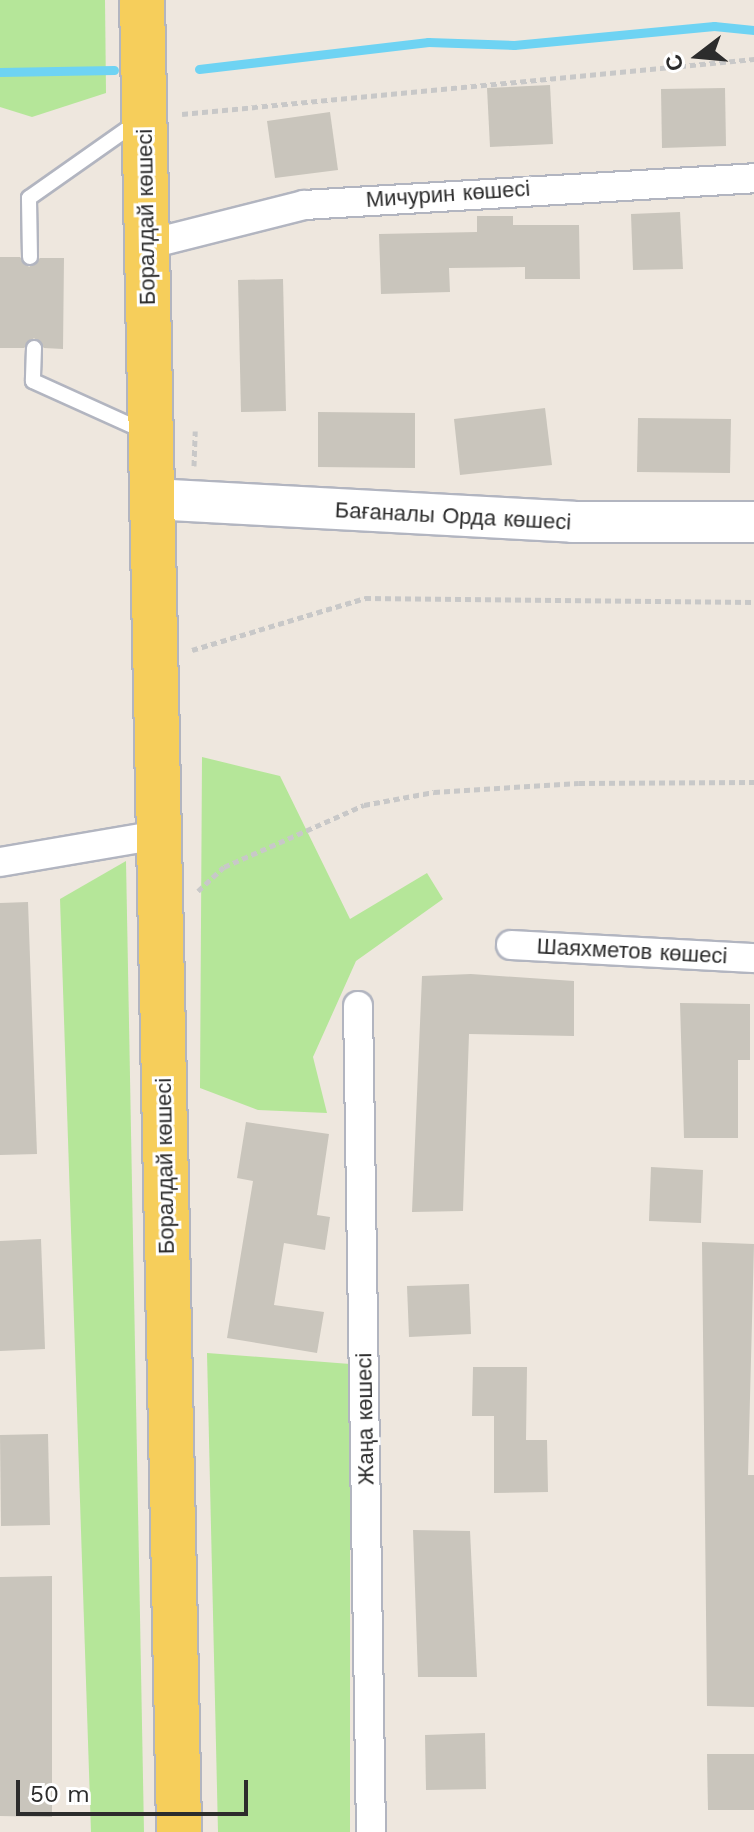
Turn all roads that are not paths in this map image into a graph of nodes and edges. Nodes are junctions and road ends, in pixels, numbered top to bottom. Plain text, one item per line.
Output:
1 (142, 0) edge
2 (144, 117) junction
3 (754, 178) edge
4 (146, 245) junction
5 (30, 257) dead end
6 (34, 348) dead end
7 (150, 434) junction
8 (172, 501) junction
9 (754, 522) edge
10 (158, 835) junction
11 (0, 862) edge
12 (511, 945) dead end
13 (754, 958) edge
14 (358, 1006) dead end
15 (179, 1832) edge
16 (371, 1832) edge

1 - 2 main road, Боралдай көшесі
2 - 4 main road, Боралдай көшесі
2 - 5 lane
3 - 4 street, Мичурин көшесі
4 - 7 main road, Боралдай көшесі
6 - 7 lane
7 - 8 main road, Боралдай көшесі
8 - 9 street, Бағаналы Орда көшесі
8 - 10 main road, Боралдай көшесі
10 - 11 street
10 - 15 main road, Боралдай көшесі
12 - 13 street, Шаяхметов көшесі
14 - 16 street, Жаңа көшесі

